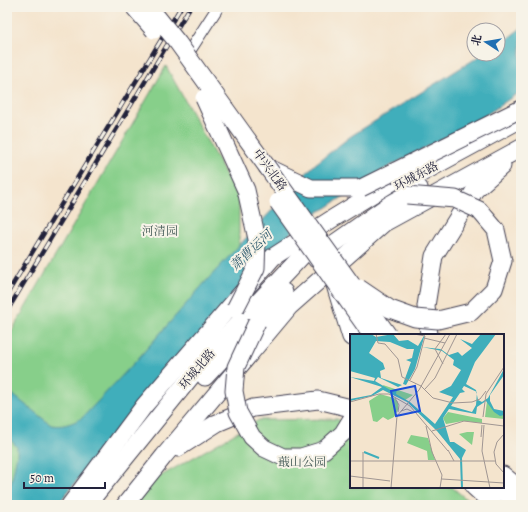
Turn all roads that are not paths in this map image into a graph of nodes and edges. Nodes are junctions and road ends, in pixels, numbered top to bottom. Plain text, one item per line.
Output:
1 (134, 7) edge
2 (149, 7) edge
3 (218, 7) edge
4 (187, 55) junction
5 (204, 98) junction
6 (521, 104) edge
7 (521, 109) edge
8 (521, 120) edge
9 (521, 132) edge
10 (521, 148) edge
11 (267, 167) junction
12 (406, 195) junction
13 (319, 247) junction
14 (342, 281) junction
15 (257, 322) junction
16 (351, 334) edge
17 (371, 334) edge
18 (387, 334) edge
19 (429, 334) edge
20 (215, 356) junction
21 (350, 408) edge
22 (350, 422) edge
23 (164, 456) junction
24 (504, 465) edge
25 (504, 476) edge
26 (521, 477) edge
27 (475, 488) edge
28 (498, 488) edge
29 (521, 490) edge
30 (70, 505) edge
31 (82, 505) edge
32 (87, 505) edge
33 (91, 505) edge
34 (125, 505) edge
35 (494, 505) edge
36 (521, 505) edge

1 - 5 main road, 中兴北路, bridge
2 - 4 main road, 中兴北路, bridge
3 - 4 street
4 - 11 main road, 中兴北路, bridge
5 - 14 main road, 中兴北路, bridge
5 - 31 main road, bridge
6 - 30 main road
7 - 11 main road, bridge
8 - 13 main road, 环城东路
9 - 12 main road, 环城东路
10 - 19 main road
10 - 23 main road
11 - 14 main road, 中兴北路, bridge
12 - 13 main road, 环城东路
12 - 14 main road, bridge
13 - 15 main road, 环城北路
13 - 20 main road, 环城北路
14 - 16 main road
14 - 17 main road, 中兴北路, bridge
14 - 18 main road, 中兴北路, bridge
15 - 20 main road, 环城北路
15 - 22 main road, bridge
20 - 32 main road, 环城北路
20 - 33 main road, 环城北路
21 - 23 main road
23 - 34 main road
24 - 26 main road
25 - 29 main road
27 - 35 main road
28 - 36 main road

